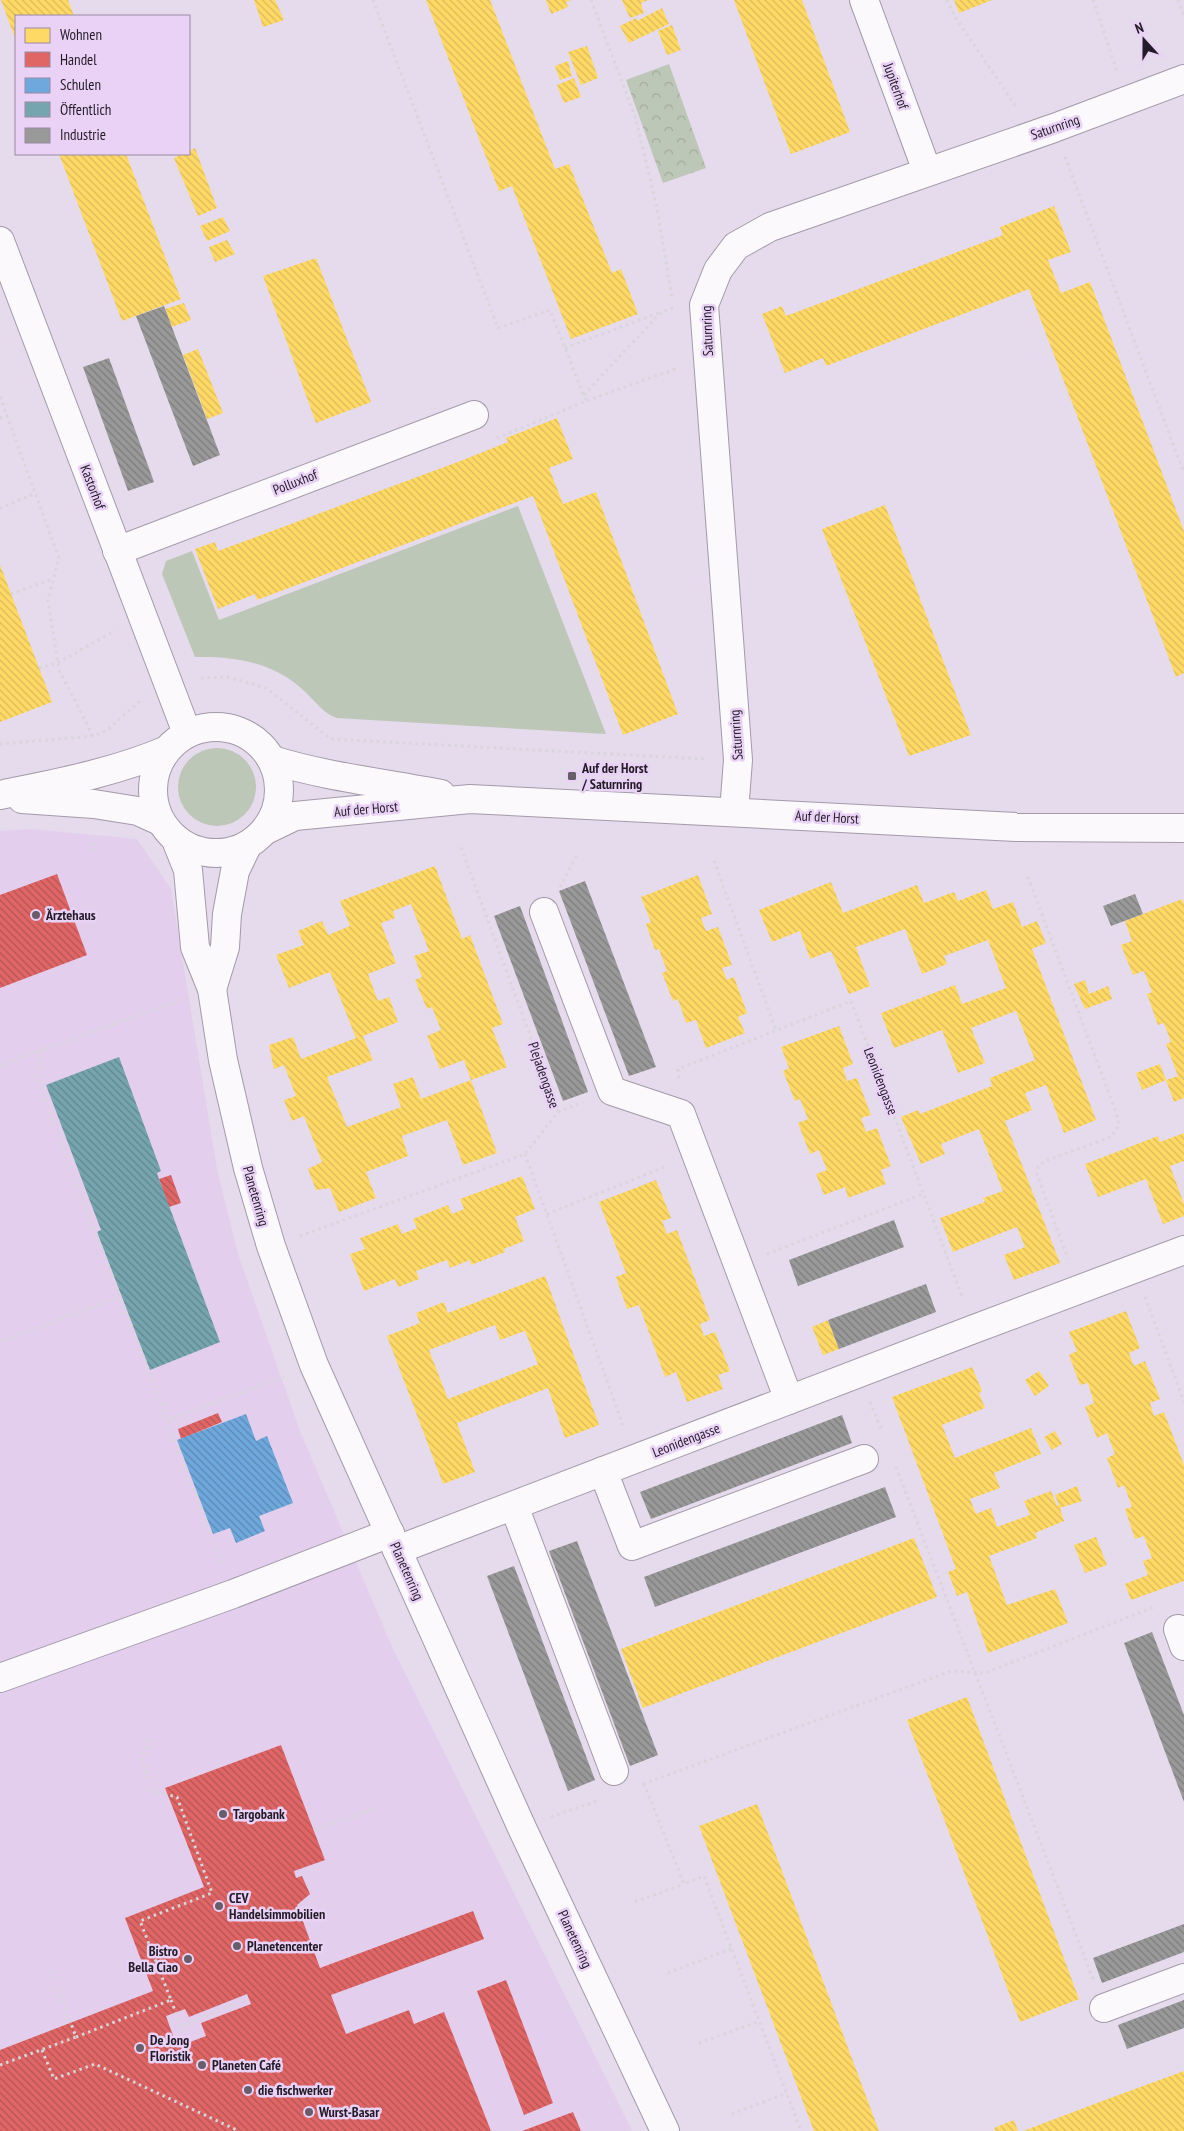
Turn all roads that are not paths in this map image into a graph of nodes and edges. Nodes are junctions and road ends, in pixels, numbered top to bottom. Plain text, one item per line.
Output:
1 (864, 0) edge
2 (1184, 79) edge
3 (927, 171) junction
4 (0, 241) edge
5 (474, 415) road end
6 (117, 551) junction
7 (177, 741) junction
8 (272, 760) junction
9 (0, 796) edge
10 (470, 800) junction
11 (734, 812) junction
12 (1184, 828) edge
13 (168, 830) junction
14 (256, 838) junction
15 (544, 912) dead end
16 (212, 989) junction
17 (1184, 1250) edge
18 (789, 1400) junction
19 (864, 1459) dead end
20 (604, 1471) junction
21 (514, 1506) junction
22 (394, 1542) junction
23 (0, 1678) edge
24 (614, 1771) dead end
25 (1184, 1978) edge
26 (1104, 2008) road end
27 (665, 2131) edge

1 - 3 street, Jupiterhof
2 - 3 street, Saturnring
3 - 11 street, Saturnring
4 - 6 street, Kastorhof
5 - 6 street, Polluxhof
6 - 7 street, Kastorhof
7 - 8 street
7 - 9 street
7 - 13 street
8 - 10 street, Auf der Horst
8 - 14 street
9 - 13 street
10 - 11 street, Auf der Horst
10 - 14 street, Auf der Horst
11 - 12 street, Auf der Horst
13 - 14 street
13 - 16 street, Planetenring
14 - 16 street, Planetenring
15 - 18 street
16 - 22 street, Planetenring
17 - 18 street, Leonidengasse
18 - 20 street, Leonidengasse
19 - 20 street
20 - 21 street, Leonidengasse
21 - 22 street, Leonidengasse
21 - 24 street
22 - 23 street, Leonidengasse
22 - 27 street, Planetenring
25 - 26 street

